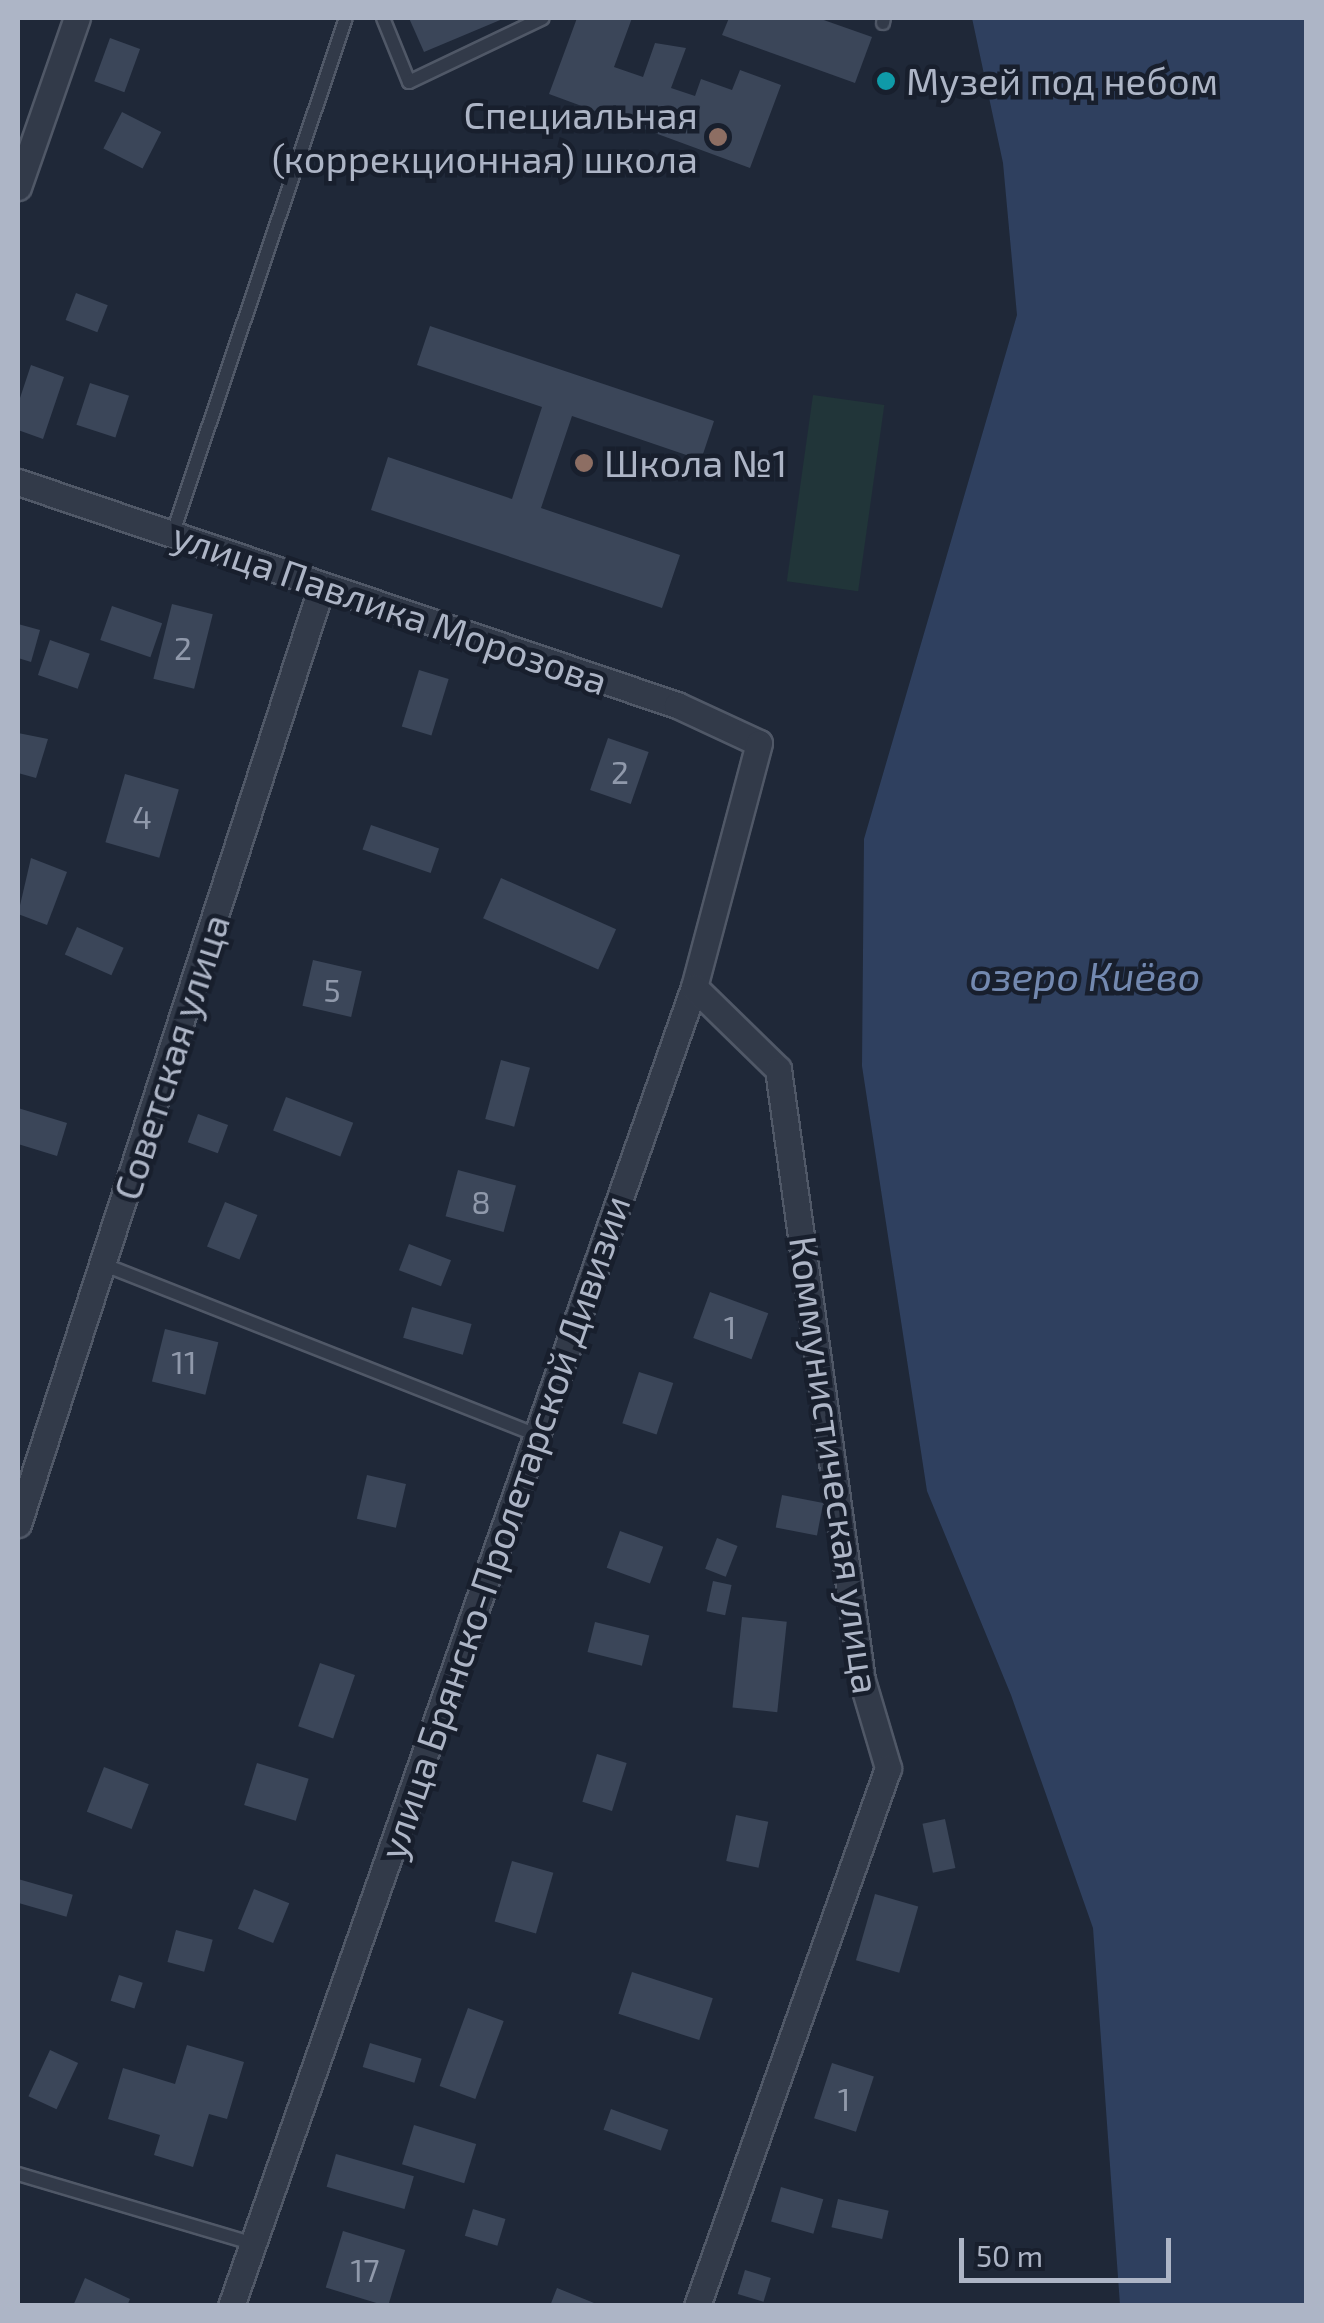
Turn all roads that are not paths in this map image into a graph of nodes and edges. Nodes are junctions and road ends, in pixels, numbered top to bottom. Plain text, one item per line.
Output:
1 (78, 18) edge
2 (346, 18) edge
3 (382, 18) edge
4 (543, 18) edge
5 (18, 187) edge
6 (18, 482) edge
7 (172, 535) junction
8 (321, 588) junction
9 (759, 743) joint
10 (694, 987) junction
11 (105, 1265) junction
12 (536, 1435) junction
13 (18, 1524) edge
14 (18, 2174) edge
15 (251, 2243) junction
16 (231, 2306) edge
17 (697, 2306) edge

1 - 5 street
2 - 7 lane
3 - 4 lane
6 - 7 street, улица Павлика Морозова
7 - 8 street, улица Павлика Морозова
8 - 9 street, улица Павлика Морозова
8 - 11 street, Советская улица
9 - 10 street, улица Брянско-Пролетарской Дивизии
10 - 12 street, улица Брянско-Пролетарской Дивизии
10 - 17 street, Коммунистическая улица
11 - 12 lane
11 - 13 street, Советская улица
12 - 15 street, улица Брянско-Пролетарской Дивизии
14 - 15 lane
15 - 16 street, улица Брянско-Пролетарской Дивизии

